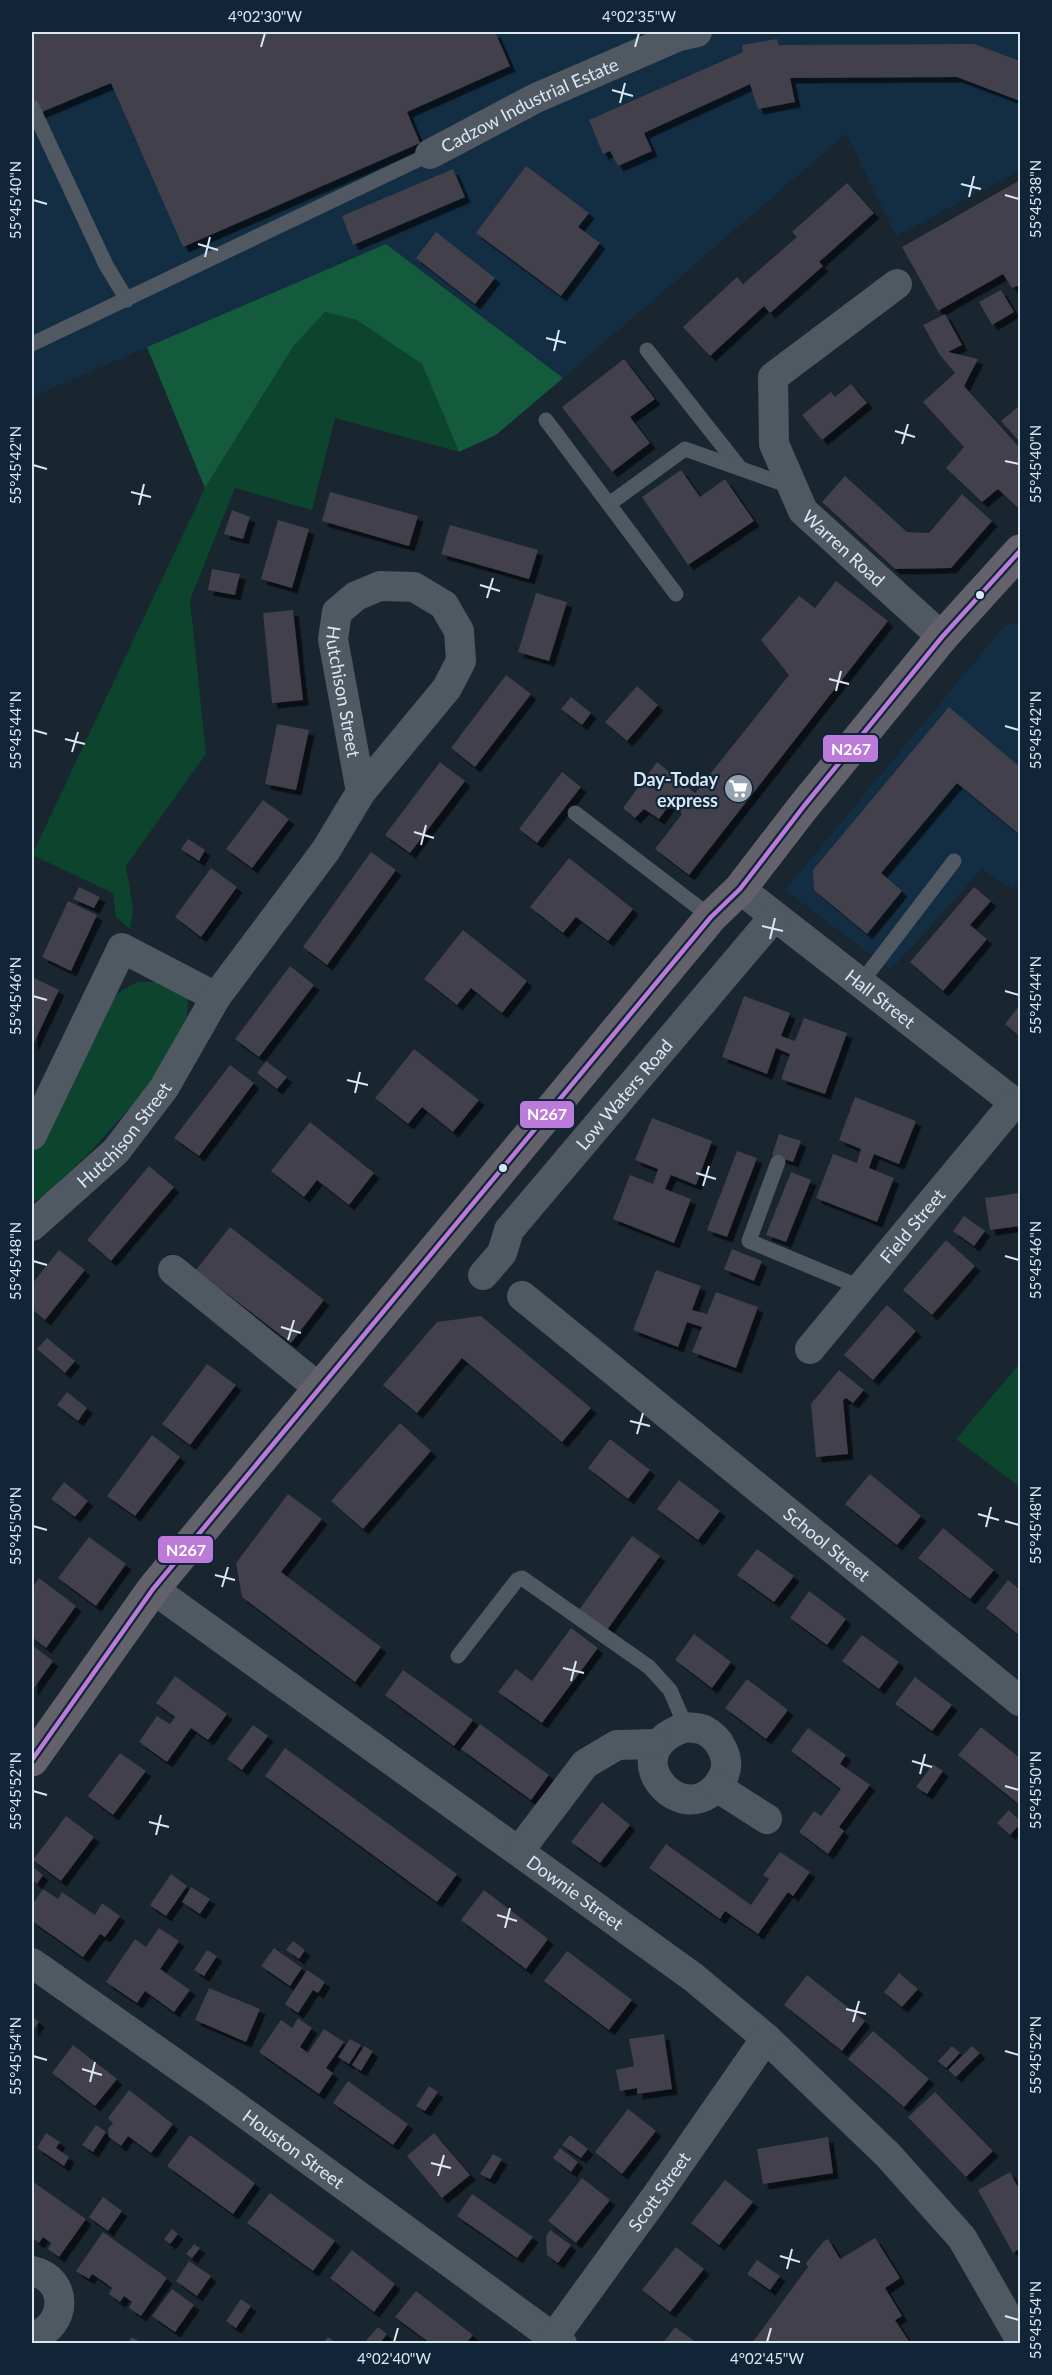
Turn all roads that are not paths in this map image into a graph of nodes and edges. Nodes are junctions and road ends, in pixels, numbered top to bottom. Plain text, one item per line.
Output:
1 (685, 33) edge
2 (32, 107) edge
3 (430, 154) joint
4 (897, 284) dead end
5 (127, 300) junction
6 (32, 344) edge
7 (647, 350) dead end
8 (546, 420) dead end
9 (741, 468) junction
10 (792, 487) junction
11 (609, 504) junction
12 (1015, 567) edge
13 (676, 594) dead end
14 (942, 637) junction
15 (361, 792) junction
16 (576, 813) dead end
17 (954, 861) dead end
18 (740, 889) junction
19 (711, 917) junction
20 (774, 917) junction
21 (860, 984) junction
22 (216, 997) junction
23 (1017, 1105) edge
24 (32, 1135) edge
25 (778, 1162) dead end
26 (32, 1226) edge
27 (173, 1270) dead end
28 (483, 1275) dead end
29 (862, 1288) junction
30 (522, 1296) dead end
31 (810, 1349) dead end
32 (318, 1388) junction
33 (153, 1589) junction
34 (458, 1656) dead end
35 (1020, 1701) edge
36 (686, 1727) junction
37 (657, 1744) junction
38 (32, 1760) edge
39 (717, 1787) junction
40 (767, 1819) dead end
41 (519, 1851) junction
42 (32, 1963) edge
43 (766, 2038) junction
44 (32, 2271) edge
45 (32, 2337) edge
46 (1020, 2339) edge
47 (555, 2341) edge

1 - 3 street, Cadzow Industrial Estate
2 - 5 lane
3 - 5 lane
4 - 10 street, Warren Road
5 - 6 lane
7 - 9 lane
8 - 11 lane
9 - 10 lane
9 - 11 lane
10 - 14 street, Warren Road
11 - 13 lane
12 - 14 main road
14 - 18 main road
15 - 15 street, Hutchison Street
15 - 22 street, Hutchison Street
16 - 19 lane
17 - 21 lane
18 - 19 main road
18 - 20 street, Hall Street
19 - 32 main road
20 - 21 street, Hall Street
20 - 28 street, Low Waters Road
21 - 23 street, Hall Street
22 - 24 street
22 - 26 street, Hutchison Street
23 - 29 street, Field Street
25 - 29 lane
27 - 32 street
29 - 31 street, Field Street
30 - 35 street, School Street
32 - 33 main road
33 - 38 main road
33 - 41 street, Downie Street
34 - 36 lane
36 - 37 street
36 - 39 street
37 - 39 street
37 - 41 street
39 - 40 street
41 - 43 street, Downie Street
42 - 47 street, Houston Street
43 - 46 street, Downie Street
43 - 47 street, Scott Street
44 - 45 street

